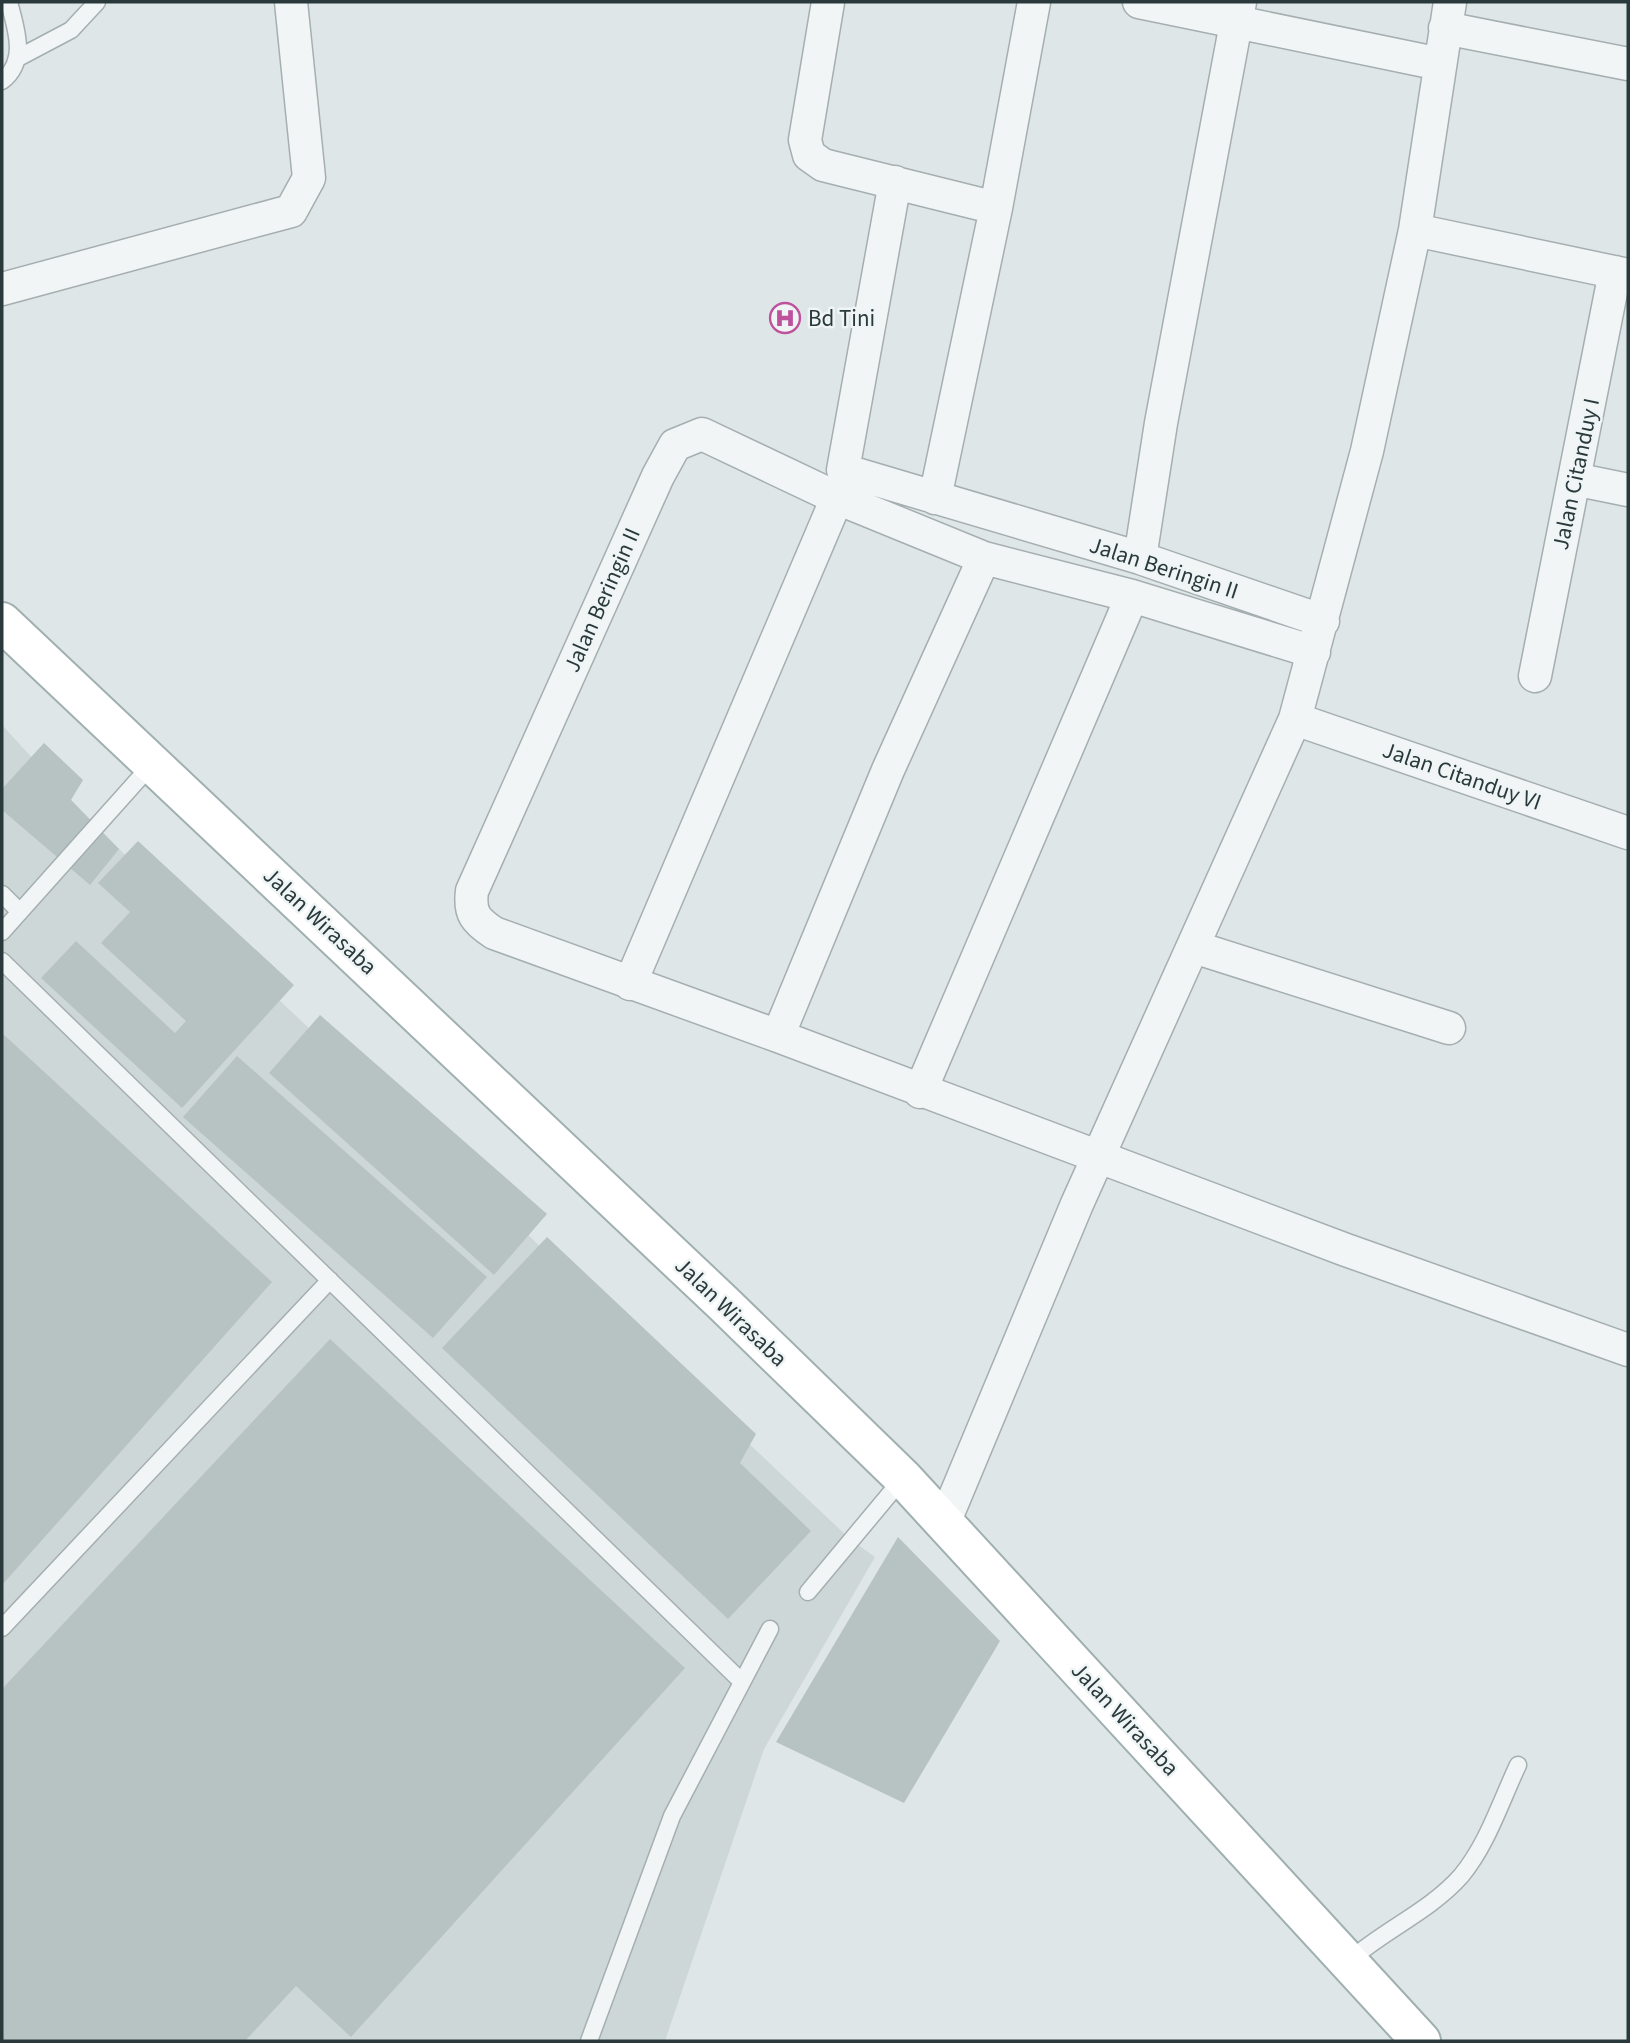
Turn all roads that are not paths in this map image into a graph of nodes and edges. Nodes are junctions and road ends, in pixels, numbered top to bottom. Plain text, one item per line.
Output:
1 (9, 2) edge
2 (97, 2) edge
3 (291, 2) edge
4 (828, 2) edge
5 (1034, 2) edge
6 (1139, 2) edge
7 (1238, 13) edge
8 (1448, 15) edge
9 (18, 58) junction
10 (1440, 64) junction
11 (1628, 64) edge
12 (2, 81) edge
13 (895, 182) junction
14 (996, 208) junction
15 (1415, 230) junction
16 (1622, 274) edge
17 (2, 289) edge
18 (1574, 479) junction
19 (840, 484) junction
20 (1628, 490) edge
21 (935, 498) junction
22 (984, 558) junction
23 (1140, 558) junction
24 (1132, 596) junction
25 (1323, 621) junction
26 (2, 622) edge
27 (1314, 653) junction
28 (1535, 676) dead end
29 (1295, 719) junction
30 (153, 763) junction
31 (1628, 834) edge
32 (2, 894) edge
33 (20, 912) junction
34 (2, 932) edge
35 (1194, 947) junction
36 (2, 961) edge
37 (629, 984) junction
38 (1449, 1028) dead end
39 (778, 1036) junction
40 (920, 1092) junction
41 (1100, 1160) junction
42 (330, 1280) junction
43 (1628, 1350) edge
44 (903, 1478) junction
45 (944, 1523) junction
46 (808, 1592) dead end
47 (2, 1628) edge
48 (770, 1629) dead end
49 (741, 1681) junction
50 (1518, 1765) dead end
51 (1349, 1961) junction
52 (589, 2041) edge
53 (1421, 2041) edge

1 - 9 lane
2 - 9 lane
3 - 17 street
4 - 13 street
5 - 14 street
6 - 7 street
7 - 10 street
7 - 23 street
8 - 10 street
8 - 11 street
9 - 12 lane
10 - 15 street
13 - 14 street
13 - 19 street
14 - 21 street
15 - 16 street
15 - 25 street
16 - 18 street, Jalan Citanduy I
18 - 20 street
18 - 28 street, Jalan Citanduy I
19 - 21 street, Jalan Beringin II
19 - 22 street
19 - 37 street
19 - 37 street, Jalan Beringin II
21 - 23 street, Jalan Beringin II
22 - 24 street
22 - 39 street
23 - 25 street, Jalan Beringin II
24 - 27 street
24 - 40 street
25 - 27 street
26 - 30 main road, Jalan Wirasaba
27 - 29 street
29 - 31 street, Jalan Citanduy VI
29 - 35 street
30 - 33 lane
30 - 44 main road, Jalan Wirasaba
32 - 33 lane
33 - 34 lane
35 - 38 street
35 - 41 street
36 - 42 lane
37 - 39 street
39 - 40 street
40 - 41 street
41 - 43 street
41 - 45 street
42 - 47 lane
42 - 49 lane
44 - 45 main road, Jalan Wirasaba
44 - 46 lane
45 - 51 main road, Jalan Wirasaba
48 - 49 lane
49 - 52 lane
50 - 51 lane
51 - 53 main road, Jalan Wirasaba

